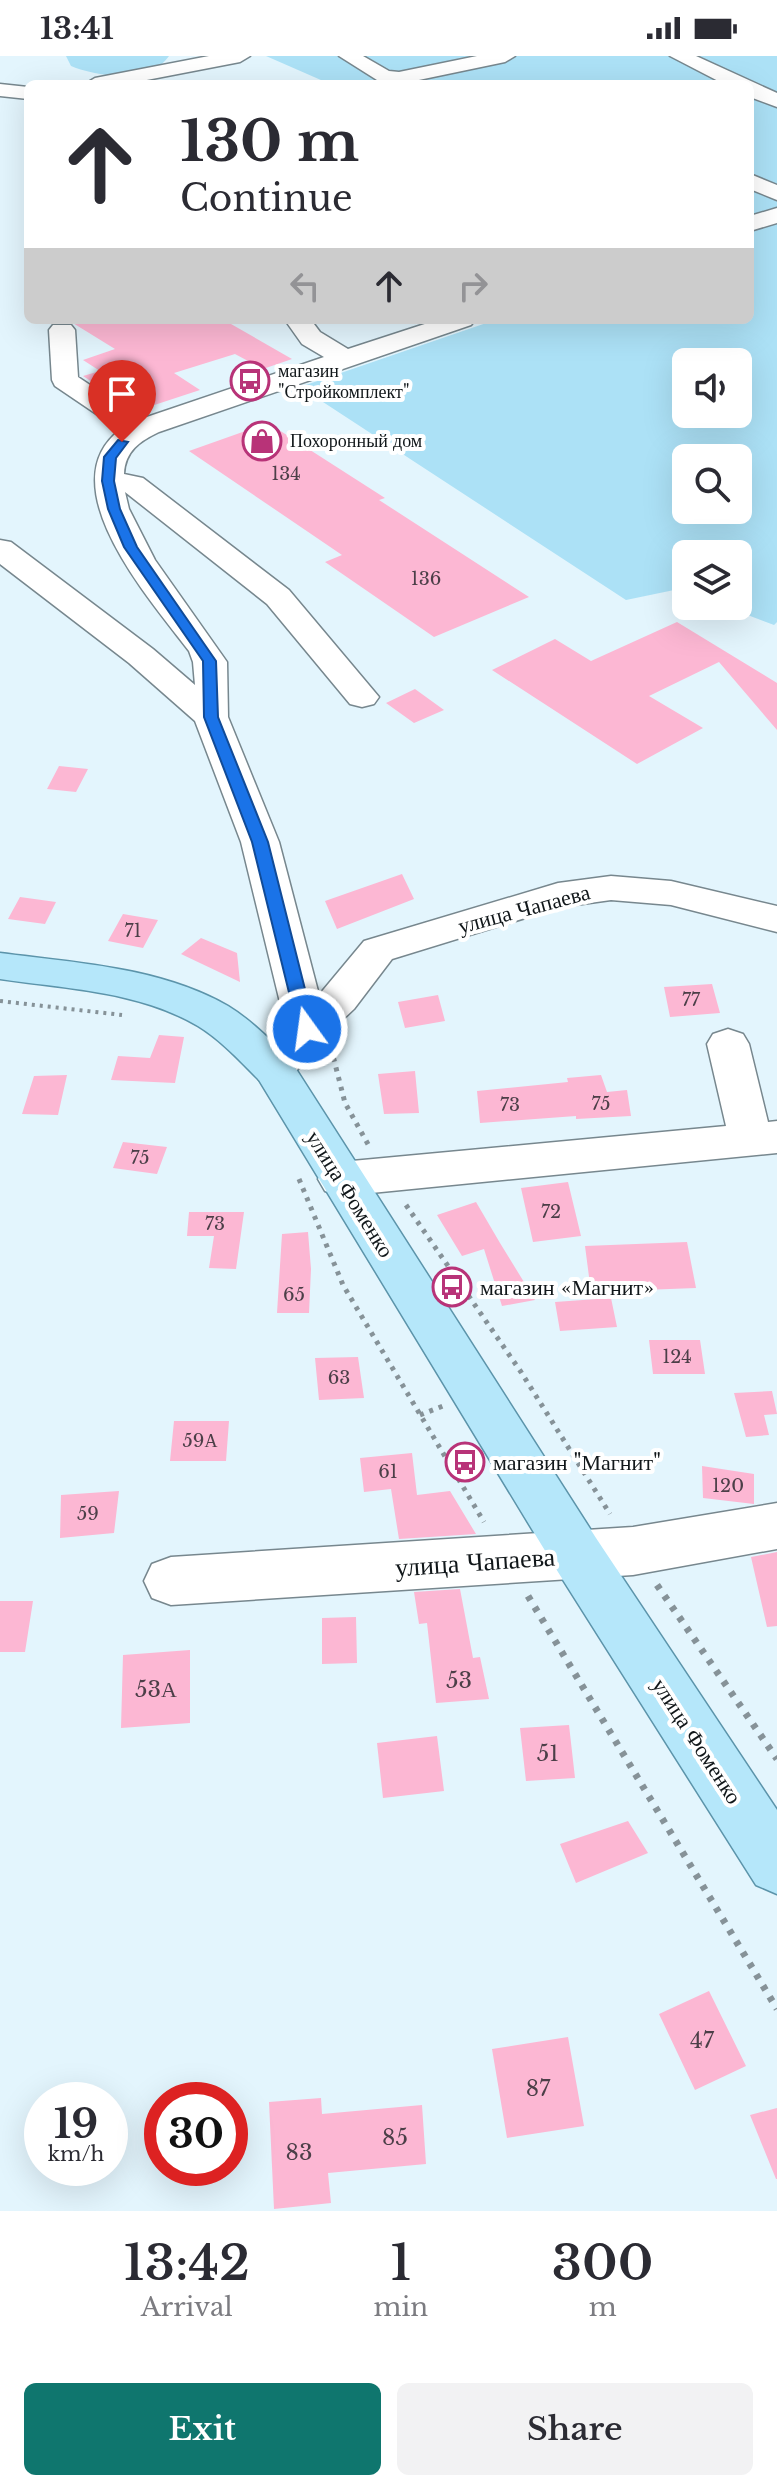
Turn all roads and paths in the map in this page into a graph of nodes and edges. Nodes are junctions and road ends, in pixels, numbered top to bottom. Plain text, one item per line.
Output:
1 (240, 56) edge
2 (349, 56) edge
3 (680, 56) edge
4 (495, 62) edge
5 (116, 80) edge
6 (398, 80) edge
7 (407, 80) edge
8 (731, 80) edge
9 (0, 90) edge
10 (754, 91) edge
11 (24, 94) edge
12 (777, 101) edge
13 (754, 183) edge
14 (777, 193) edge
15 (777, 215) edge
16 (754, 223) edge
17 (427, 324) edge
18 (304, 329) edge
19 (339, 329) dead end
20 (62, 330) dead end
21 (346, 359) junction
22 (213, 372) dead end
23 (245, 392) junction
24 (140, 431) junction
25 (108, 481) junction
26 (0, 549) edge
27 (362, 697) dead end
28 (211, 717) junction
29 (777, 919) edge
30 (0, 966) edge
31 (0, 1001) edge
32 (133, 1016) dead end
33 (307, 1029) junction
34 (728, 1044) dead end
35 (274, 1069) junction
36 (764, 1139) edge
37 (319, 1178) junction
38 (777, 1526) edge
39 (577, 1555) junction
40 (507, 1561) junction
41 (171, 1581) dead end
42 (777, 1864) edge
43 (777, 2009) edge

1 - 5 street
2 - 6 street
3 - 8 street
4 - 7 street
9 - 11 street
10 - 12 street
13 - 14 street
15 - 16 street
17 - 21 street
18 - 19 street
18 - 21 street
20 - 24 street
21 - 23 street
22 - 23 street
23 - 24 street
24 - 25 street
25 - 27 street
25 - 28 street
26 - 28 street
28 - 33 street
29 - 33 street, улица Чапаева
30 - 35 main road
31 - 32 path
33 - 35 street
34 - 36 street
35 - 37 main road, улица Фоменко
36 - 37 street
37 - 39 main road, улица Фоменко
37 - 40 path
38 - 39 street, улица Чапаева
39 - 40 street, улица Чапаева
39 - 42 main road, улица Фоменко
40 - 41 street, улица Чапаева
40 - 43 path

